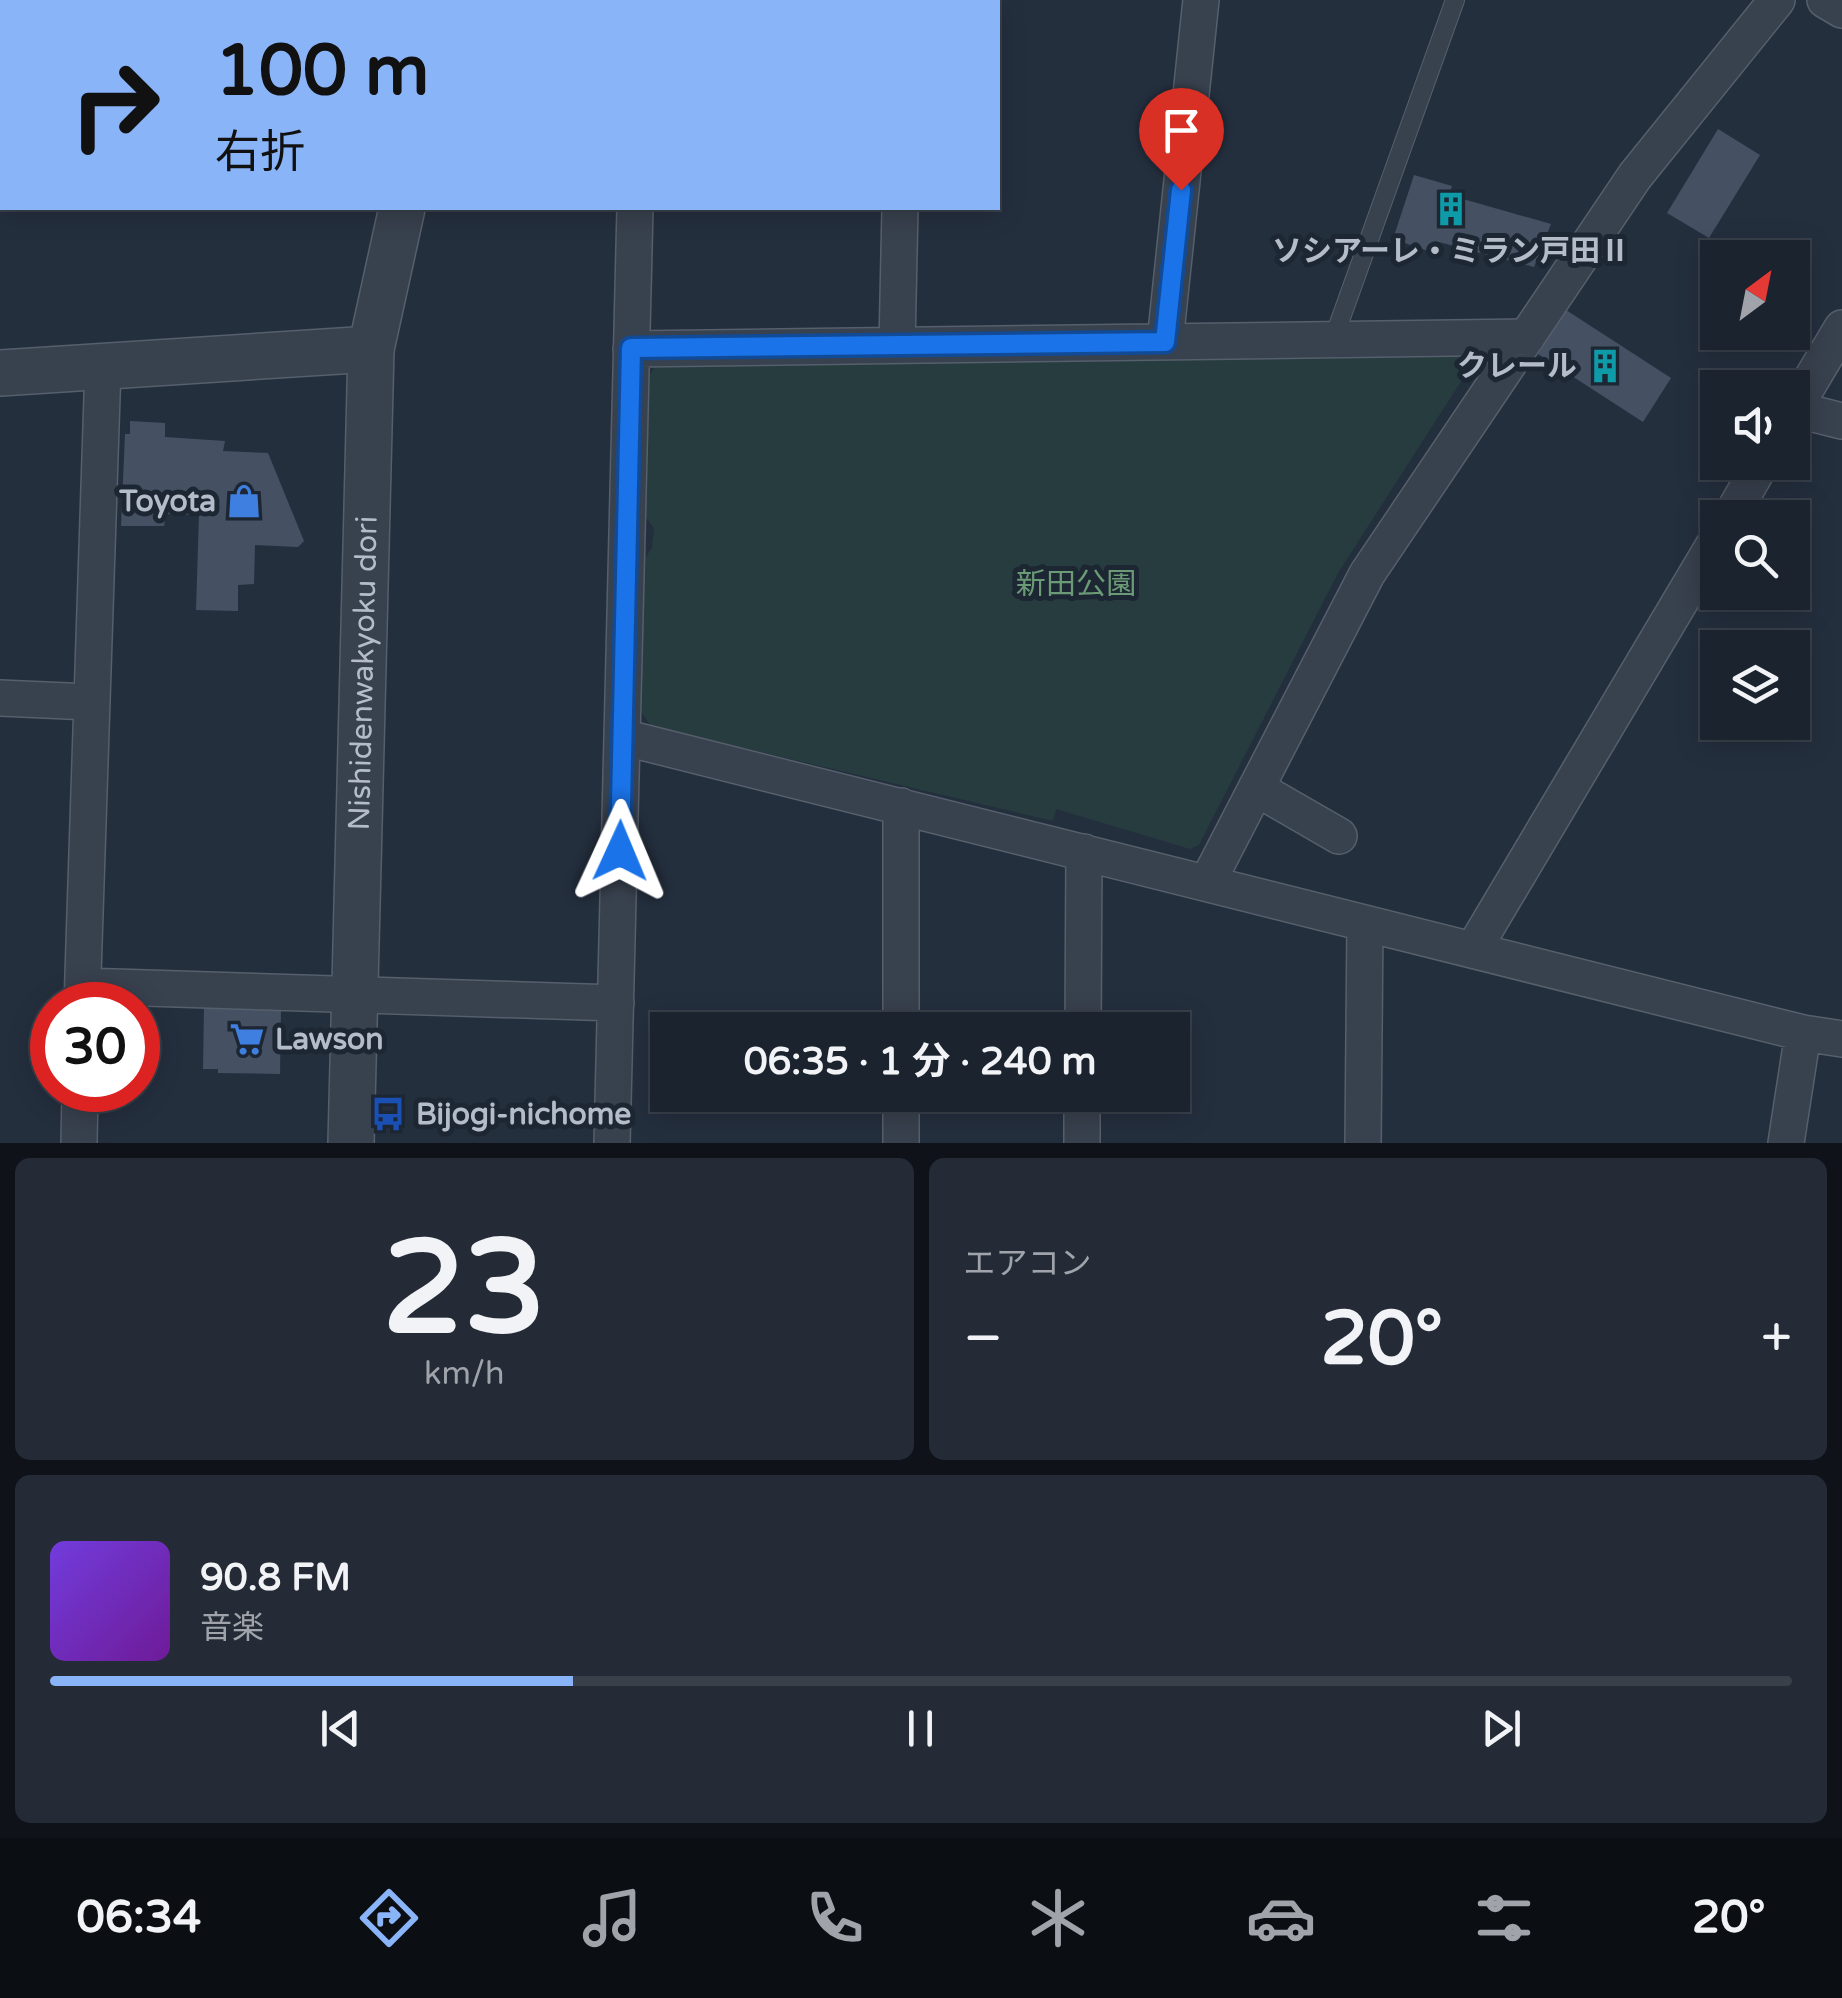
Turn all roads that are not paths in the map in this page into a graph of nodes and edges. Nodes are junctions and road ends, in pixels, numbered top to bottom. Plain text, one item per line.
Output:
1 (1201, 0) edge
2 (1455, 0) edge
3 (1776, 0) edge
4 (1826, 0) edge
5 (1842, 10) edge
6 (402, 210) edge
7 (634, 210) edge
8 (900, 210) edge
9 (1842, 328) edge
10 (1527, 337) junction
11 (1333, 340) junction
12 (1165, 342) junction
13 (896, 346) junction
14 (631, 348) junction
15 (371, 349) junction
16 (103, 366) junction
17 (0, 373) edge
18 (1810, 382) edge
19 (1810, 414) edge
20 (1842, 422) edge
21 (1700, 568) edge
22 (0, 698) edge
23 (90, 702) junction
24 (622, 736) junction
25 (1256, 788) junction
26 (901, 806) junction
27 (1340, 836) dead end
28 (1084, 852) junction
29 (1207, 883) junction
30 (1365, 923) junction
31 (1473, 950) junction
32 (82, 982) edge
33 (160, 995) edge
34 (355, 996) junction
35 (616, 1004) junction
36 (901, 1012) edge
37 (1083, 1012) edge
38 (1803, 1033) junction
39 (1842, 1039) edge
40 (80, 1112) edge
41 (901, 1112) edge
42 (1082, 1112) edge
43 (79, 1143) edge
44 (351, 1143) edge
45 (612, 1143) edge
46 (901, 1143) edge
47 (1082, 1143) edge
48 (1363, 1143) edge
49 (1786, 1143) edge

1 - 12 street
2 - 11 lane
3 - 10 street
4 - 5 street
6 - 15 street, Nishidenwakyoku dori
7 - 14 street
8 - 13 street
9 - 18 street
10 - 11 street
10 - 25 street
11 - 12 street
12 - 13 street
13 - 14 street
14 - 24 street
15 - 16 street
15 - 34 street, Nishidenwakyoku dori
16 - 17 street
16 - 23 street
19 - 20 street
21 - 31 street
22 - 23 street
23 - 32 street
24 - 26 street
24 - 35 street
25 - 27 street
25 - 29 street
26 - 28 street
26 - 36 street
28 - 29 street
28 - 37 street
29 - 30 street
30 - 31 street
30 - 48 street
31 - 38 street
33 - 34 street
34 - 35 street
34 - 44 street, Nishidenwakyoku dori
35 - 45 street
38 - 39 street
38 - 49 street
40 - 43 street
41 - 46 street
42 - 47 street

